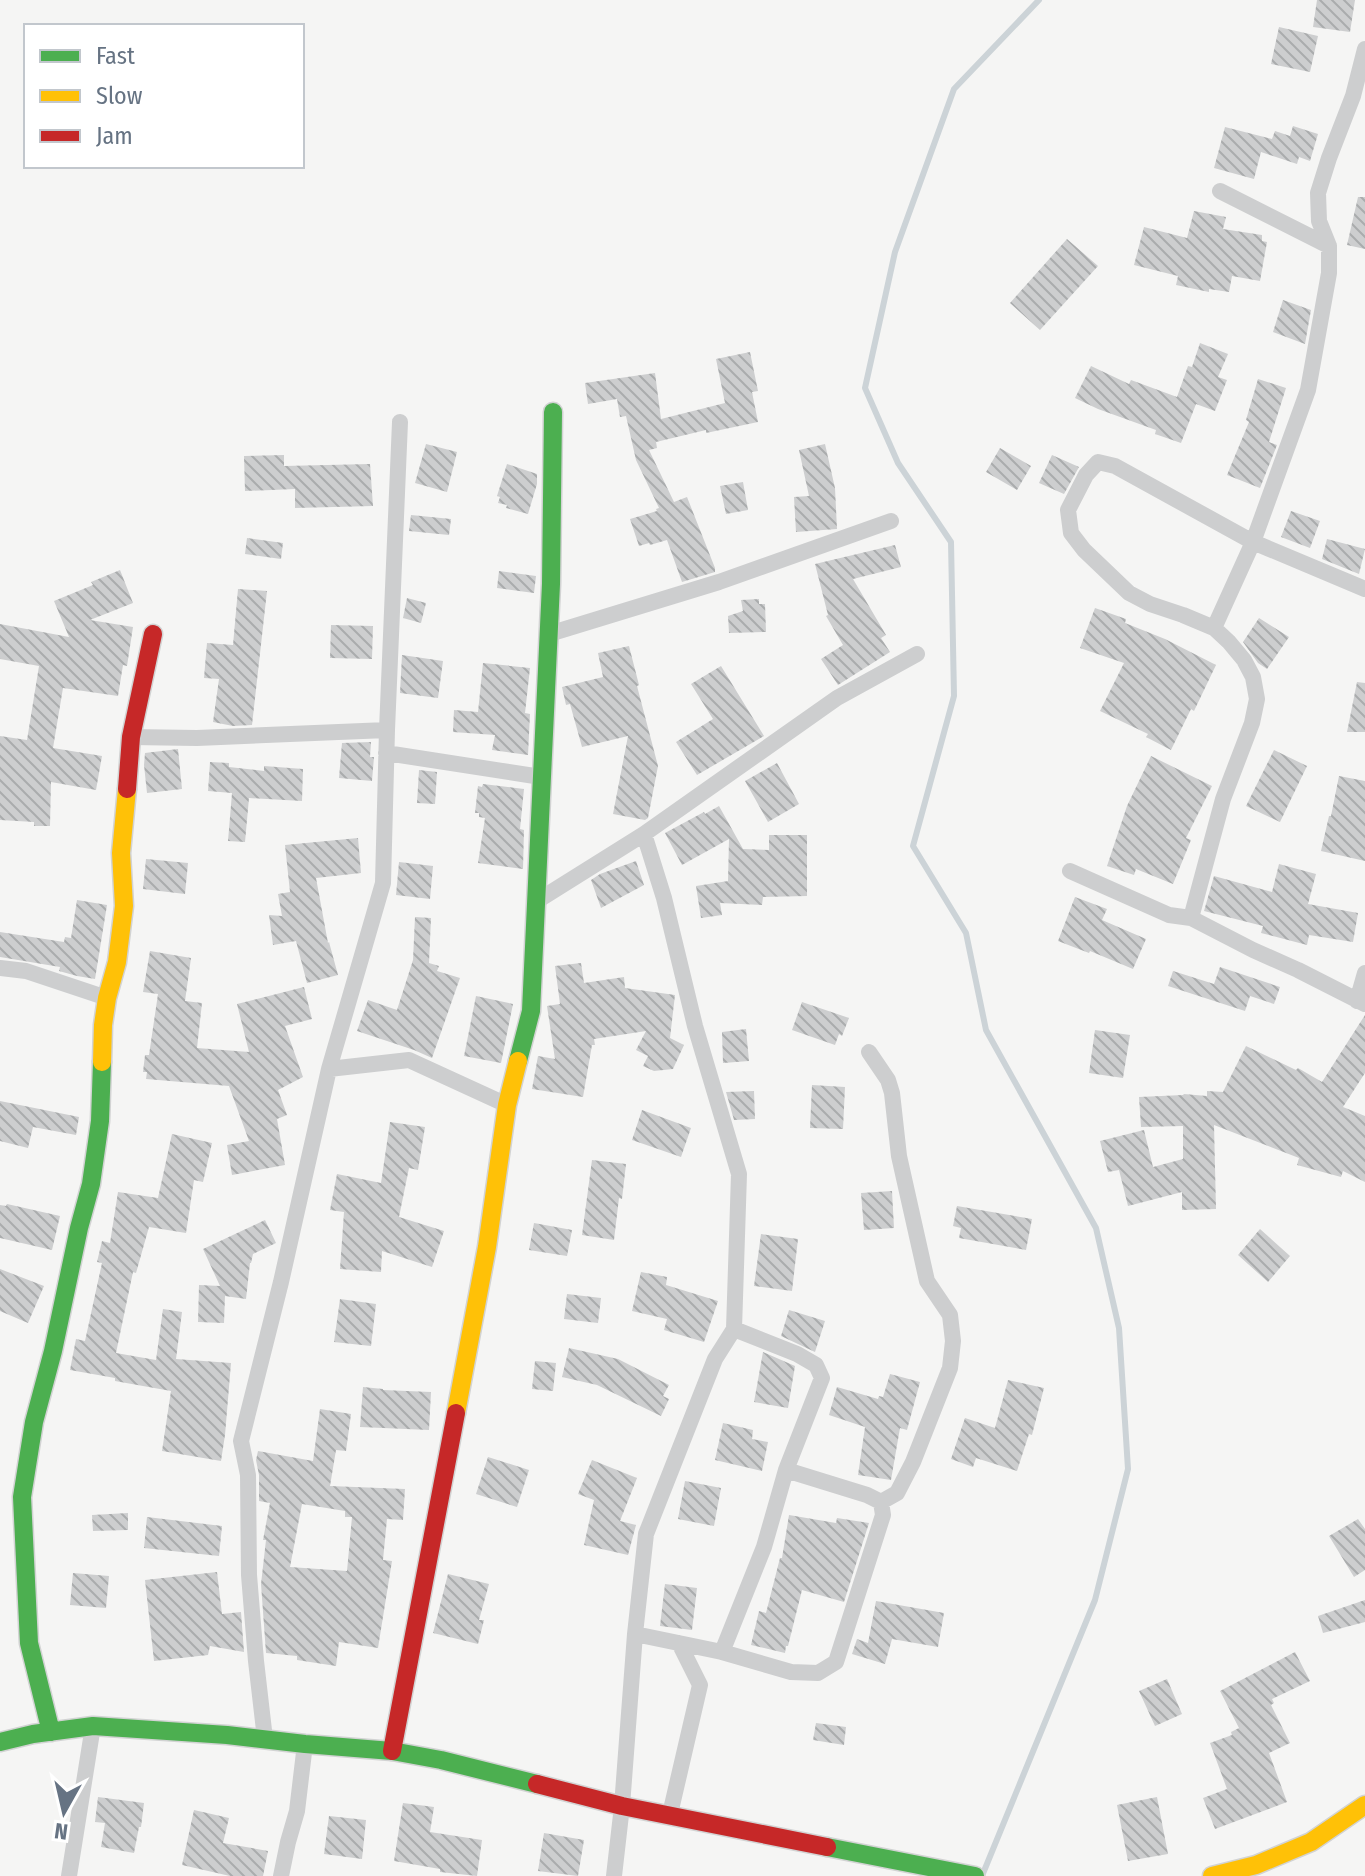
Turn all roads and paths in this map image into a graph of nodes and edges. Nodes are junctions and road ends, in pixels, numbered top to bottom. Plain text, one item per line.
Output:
1 (1365, 49) edge
2 (1220, 191) dead end
3 (1329, 246) junction
4 (553, 412) dead end
5 (400, 422) dead end
6 (891, 521) dead end
7 (1253, 542) junction
8 (1365, 589) edge
9 (1214, 628) junction
10 (153, 634) dead end
11 (549, 634) junction
12 (917, 654) dead end
13 (387, 730) junction
14 (131, 737) junction
15 (386, 753) junction
16 (541, 777) junction
17 (644, 834) junction
18 (1070, 871) dead end
19 (537, 901) junction
20 (1191, 918) junction
21 (0, 968) edge
22 (1365, 973) edge
23 (107, 998) junction
24 (1361, 1002) edge
25 (869, 1052) dead end
26 (329, 1069) junction
27 (507, 1105) junction
28 (734, 1329) junction
29 (786, 1470) junction
30 (881, 1502) junction
31 (635, 1634) junction
32 (679, 1643) junction
33 (722, 1652) junction
34 (93, 1726) junction
35 (51, 1732) junction
36 (265, 1739) junction
37 (0, 1742) edge
38 (305, 1744) junction
39 (392, 1751) junction
40 (622, 1806) junction
41 (1362, 1806) edge
42 (670, 1814) junction
43 (1365, 1828) edge
44 (69, 1876) edge
45 (281, 1876) edge
46 (614, 1876) edge
47 (975, 1876) edge
48 (1212, 1876) edge

1 - 3 street
2 - 3 street
3 - 7 street
4 - 11 street
5 - 13 street
6 - 11 street
7 - 8 street
7 - 9 street
7 - 9 street
9 - 20 street
10 - 14 street
11 - 16 street
12 - 17 street
13 - 14 street
13 - 15 street
14 - 23 street
15 - 16 street
15 - 26 street
16 - 19 street
17 - 19 street
17 - 28 street
18 - 20 street
19 - 27 street
20 - 24 street
21 - 23 street
22 - 24 street
23 - 35 street
25 - 30 street
26 - 27 street
26 - 36 street
27 - 39 street
28 - 29 street
28 - 31 street
29 - 30 street
29 - 33 street
30 - 33 street
31 - 32 street
31 - 40 street
32 - 33 street
32 - 42 street
34 - 35 street
34 - 36 street
34 - 44 street
35 - 37 street
36 - 38 street
38 - 39 street
38 - 45 street
39 - 40 street
40 - 42 street
40 - 46 street
41 - 43 street
41 - 48 street
42 - 47 street

